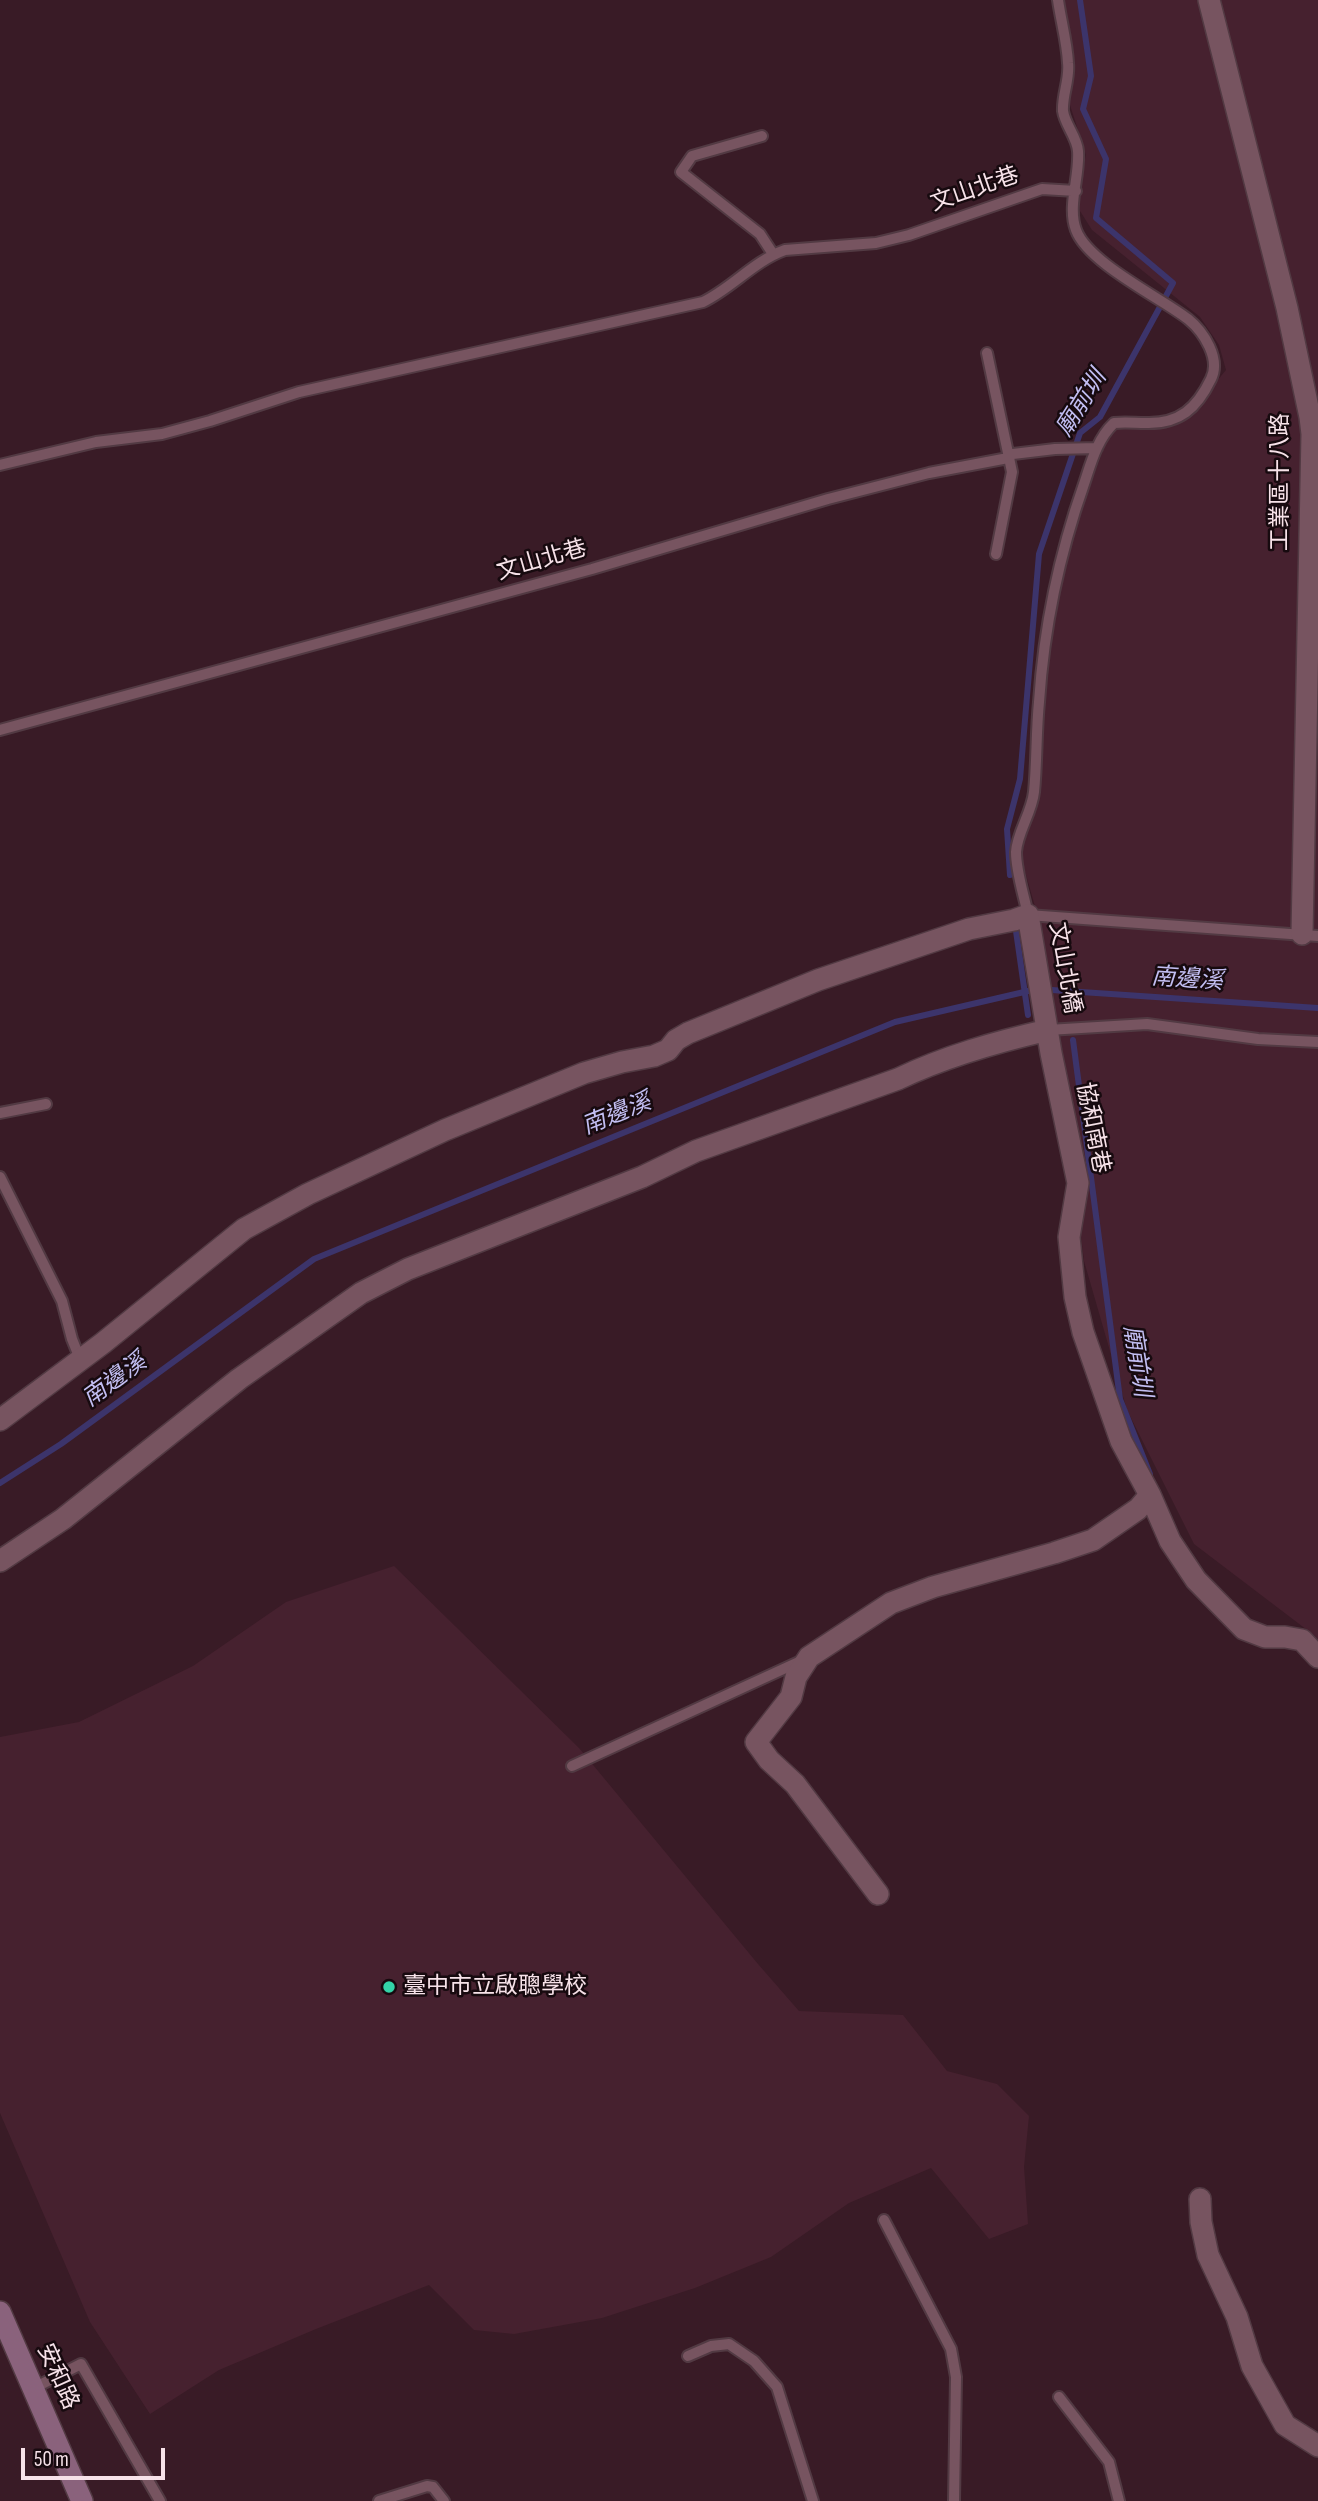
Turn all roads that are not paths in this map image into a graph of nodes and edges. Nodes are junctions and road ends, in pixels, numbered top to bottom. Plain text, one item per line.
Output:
1 (1058, 0) edge
2 (1209, 0) edge
3 (762, 136) dead end
4 (1076, 191) junction
5 (773, 254) junction
6 (987, 353) dead end
7 (1097, 448) junction
8 (1008, 458) junction
9 (0, 465) edge
10 (996, 554) dead end
11 (0, 730) edge
12 (1028, 915) junction
13 (1310, 935) edge
14 (1048, 1030) junction
15 (1318, 1042) edge
16 (46, 1104) dead end
17 (0, 1113) edge
18 (0, 1177) edge
19 (80, 1359) junction
20 (0, 1420) edge
21 (1150, 1495) junction
22 (0, 1561) edge
23 (809, 1657) junction
24 (1318, 1657) edge
25 (572, 1766) dead end
26 (877, 1894) dead end
27 (1200, 2199) dead end
28 (884, 2220) dead end
29 (0, 2312) edge
30 (688, 2356) dead end
31 (34, 2388) junction
32 (1059, 2397) dead end
33 (1318, 2446) edge
34 (82, 2501) edge
35 (160, 2501) edge
36 (379, 2501) edge
37 (444, 2501) edge
38 (813, 2501) edge
39 (954, 2501) edge
40 (1119, 2501) edge

1 - 4 lane
2 - 13 street, 工業區十八路
3 - 5 lane
4 - 5 lane, 文山北巷
4 - 7 lane
5 - 9 lane, 文山北巷
6 - 8 lane
7 - 8 lane, 文山北巷
7 - 12 lane
8 - 10 lane
8 - 11 lane, 文山北巷
12 - 13 lane
12 - 14 street, 文山北橋
12 - 19 street
14 - 15 lane
14 - 21 street, 協和南巷
14 - 22 street
16 - 17 lane
18 - 19 lane
19 - 20 street
21 - 23 street
21 - 24 street, 協和南巷
23 - 25 lane
23 - 26 street
27 - 33 street
28 - 39 lane
29 - 31 main road, 安和路
30 - 38 lane
31 - 34 main road, 安和路
31 - 35 lane
32 - 40 lane
36 - 37 lane

